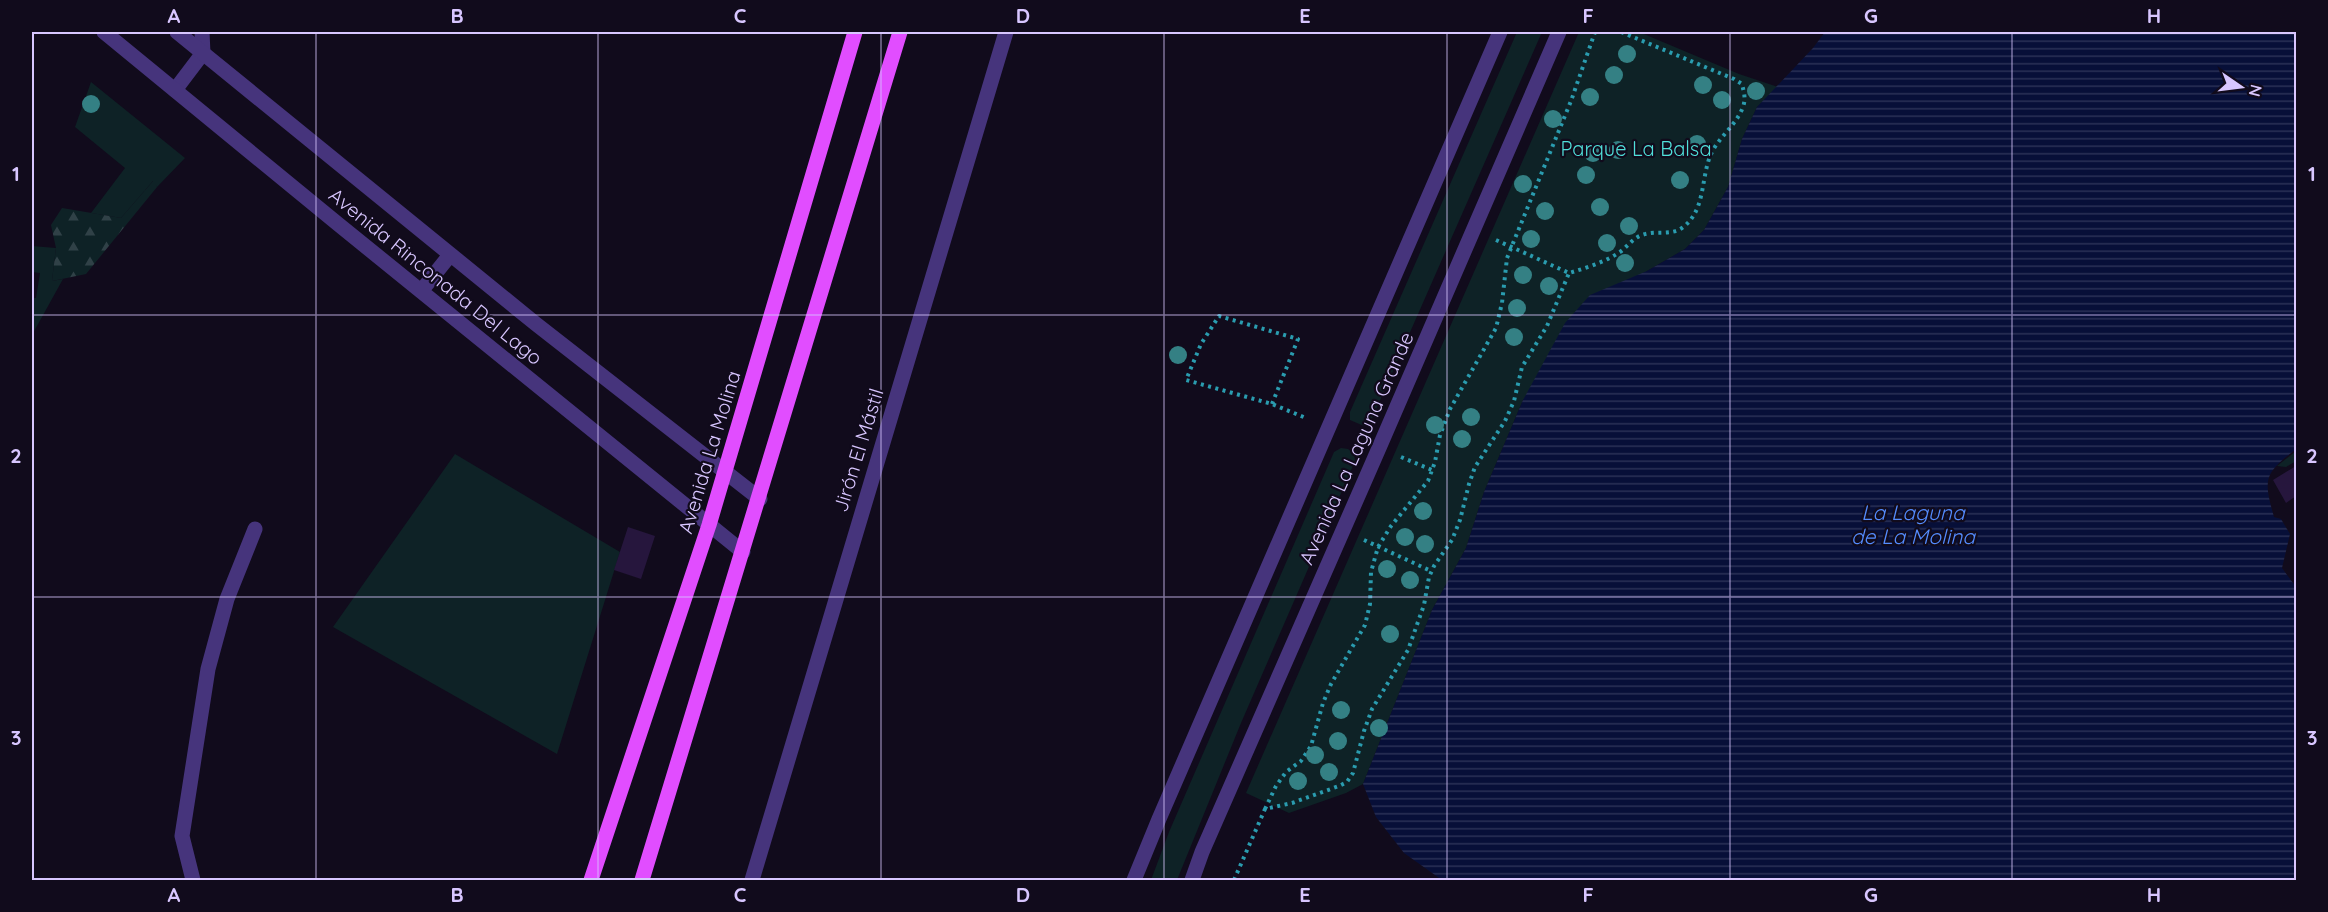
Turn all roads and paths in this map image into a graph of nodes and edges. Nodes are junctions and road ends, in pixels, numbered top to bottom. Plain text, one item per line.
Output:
1 (104, 32) edge
2 (177, 32) edge
3 (202, 32) edge
4 (855, 32) edge
5 (900, 32) edge
6 (1006, 32) edge
7 (1500, 32) edge
8 (1559, 32) edge
9 (1595, 32) edge
10 (1621, 32) edge
11 (203, 53) junction
12 (175, 90) junction
13 (1473, 231) junction
14 (1511, 247) junction
15 (450, 255) junction
16 (1569, 273) junction
17 (422, 290) junction
18 (1272, 404) junction
19 (1307, 418) dead end
20 (1394, 454) dead end
21 (1432, 470) junction
22 (725, 473) junction
23 (760, 499) junction
24 (710, 525) junction
25 (255, 529) dead end
26 (1343, 531) junction
27 (1378, 547) junction
28 (743, 552) junction
29 (1431, 571) junction
30 (1265, 809) junction
31 (193, 880) edge
32 (591, 880) edge
33 (642, 880) edge
34 (752, 880) edge
35 (1134, 880) edge
36 (1192, 880) edge
37 (1234, 880) edge

1 - 12 street, Avenida Rinconada Del Lago
2 - 11 street, Avenida Rinconada Del Lago
3 - 11 street
4 - 22 main road, Avenida La Molina
5 - 23 main road
6 - 34 street, Jirón El Mástil
7 - 35 street, Avenida La Laguna Grande
8 - 13 street, Avenida La Laguna Grande
9 - 14 path
10 - 16 path
11 - 12 street
11 - 15 street, Avenida Rinconada Del Lago
12 - 17 street, Avenida Rinconada Del Lago
13 - 14 path
13 - 26 street, Avenida La Laguna Grande
14 - 16 path
14 - 21 path
15 - 17 street
15 - 22 street, Avenida Rinconada Del Lago
16 - 29 path
17 - 24 street, Avenida Rinconada Del Lago
18 - 18 path
18 - 19 path
20 - 21 path
21 - 27 path
22 - 23 street, Avenida Rinconada Del Lago
22 - 24 main road, Avenida La Molina
23 - 28 main road
24 - 28 street, Avenida Rinconada Del Lago
24 - 32 main road, Avenida La Molina
25 - 31 street
26 - 27 path
26 - 36 street, Avenida La Laguna Grande
27 - 29 path
27 - 30 path
28 - 33 main road
29 - 30 path
30 - 37 path

